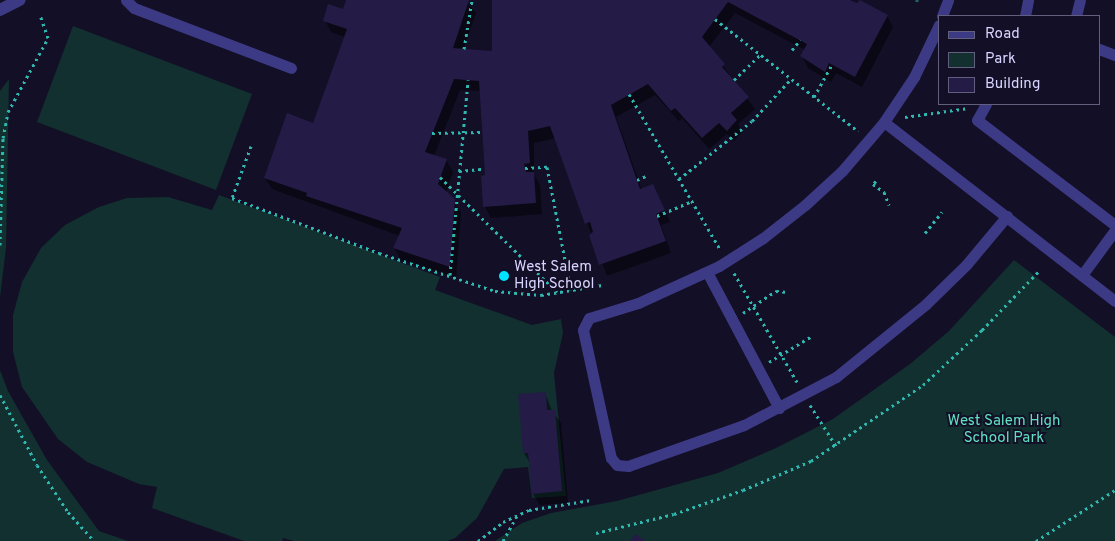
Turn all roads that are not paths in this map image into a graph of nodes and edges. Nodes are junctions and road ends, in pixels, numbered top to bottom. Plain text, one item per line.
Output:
1 (20, 0) edge
2 (126, 0) edge
3 (948, 0) edge
4 (1028, 0) edge
5 (1080, 0) edge
6 (0, 10) edge
7 (942, 15) edge
8 (1025, 15) edge
9 (1076, 15) edge
10 (938, 27) edge
11 (1100, 49) edge
12 (1115, 54) edge
13 (291, 68) dead end
14 (985, 105) edge
15 (884, 122) junction
16 (1007, 216) junction
17 (1115, 225) edge
18 (1115, 230) edge
19 (707, 272) junction
20 (1082, 275) junction
21 (1115, 301) edge
22 (778, 408) junction

1 - 6 street
2 - 13 lane
3 - 7 lane
4 - 8 lane
5 - 9 lane
10 - 15 lane
11 - 12 lane
14 - 17 lane
15 - 16 lane
15 - 19 lane
16 - 20 lane
16 - 22 lane
18 - 20 lane
19 - 22 lane
19 - 22 lane
20 - 21 lane

